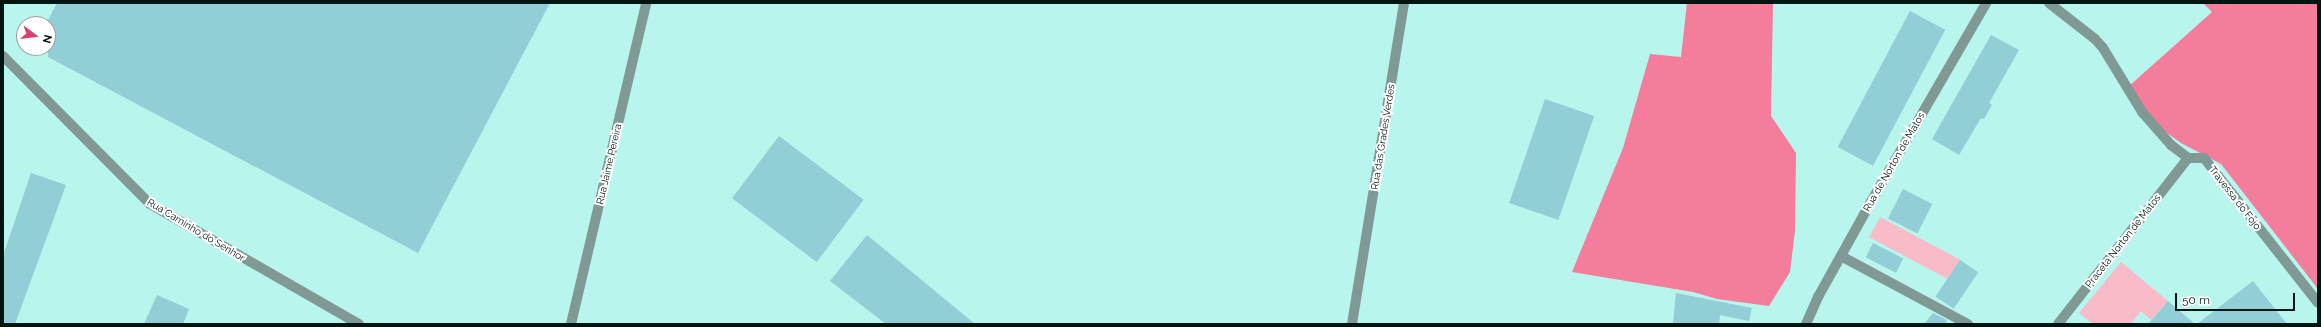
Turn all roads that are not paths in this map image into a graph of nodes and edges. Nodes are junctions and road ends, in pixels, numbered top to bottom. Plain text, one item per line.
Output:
1 (646, 3) edge
2 (1404, 3) edge
3 (1986, 3) edge
4 (2049, 3) edge
5 (3, 56) edge
6 (2188, 158) junction
7 (1841, 256) junction
8 (2318, 303) edge
9 (359, 324) edge
10 (571, 324) edge
11 (1352, 324) edge
12 (1806, 324) edge
13 (1968, 324) edge
14 (2058, 324) edge

1 - 10 street, Rua Jaime Pereira
2 - 11 street, Rua das Grades Verdes
3 - 7 street, Rua de Norton de Matos
4 - 6 street, Travessa do Fojo
5 - 9 street, Rua Caminho do Senhor
6 - 8 street, Travessa do Fojo
6 - 14 street, Praceta Norton de Matos
7 - 12 street, Rua de Norton de Matos
7 - 13 street

